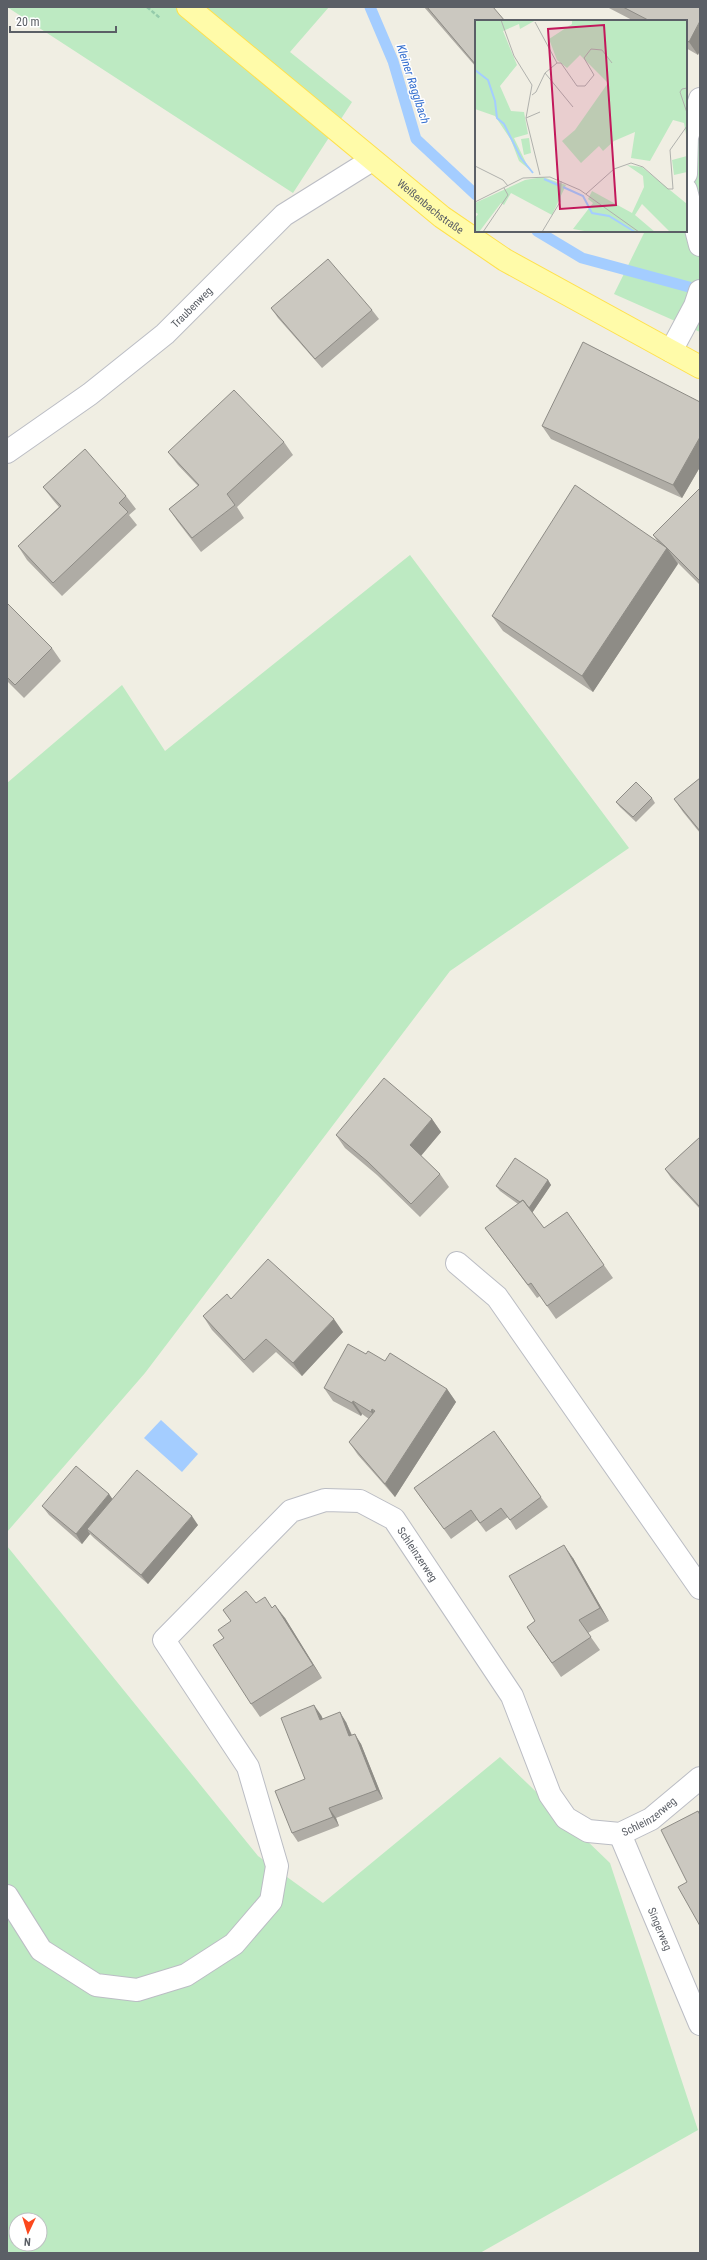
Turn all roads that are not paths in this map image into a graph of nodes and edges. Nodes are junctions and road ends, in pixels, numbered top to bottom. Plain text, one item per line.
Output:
1 (188, 7) edge
2 (700, 99) edge
3 (687, 137) edge
4 (372, 160) junction
5 (687, 194) edge
6 (700, 245) edge
7 (698, 299) edge
8 (671, 351) junction
9 (700, 367) edge
10 (7, 452) edge
11 (457, 1263) dead end
12 (700, 1588) edge
13 (700, 1778) edge
14 (620, 1834) junction
15 (7, 1896) edge
16 (700, 2024) edge

1 - 4 main road, Weißenbachstraße
2 - 3 street
4 - 8 main road, Weißenbachstraße
4 - 10 street, Traubenweg
5 - 6 street
7 - 8 street
8 - 9 main road, Weißenbachstraße
11 - 12 street
13 - 14 street, Schleinzerweg
14 - 15 street, Schleinzerweg
14 - 16 street, Singerweg

